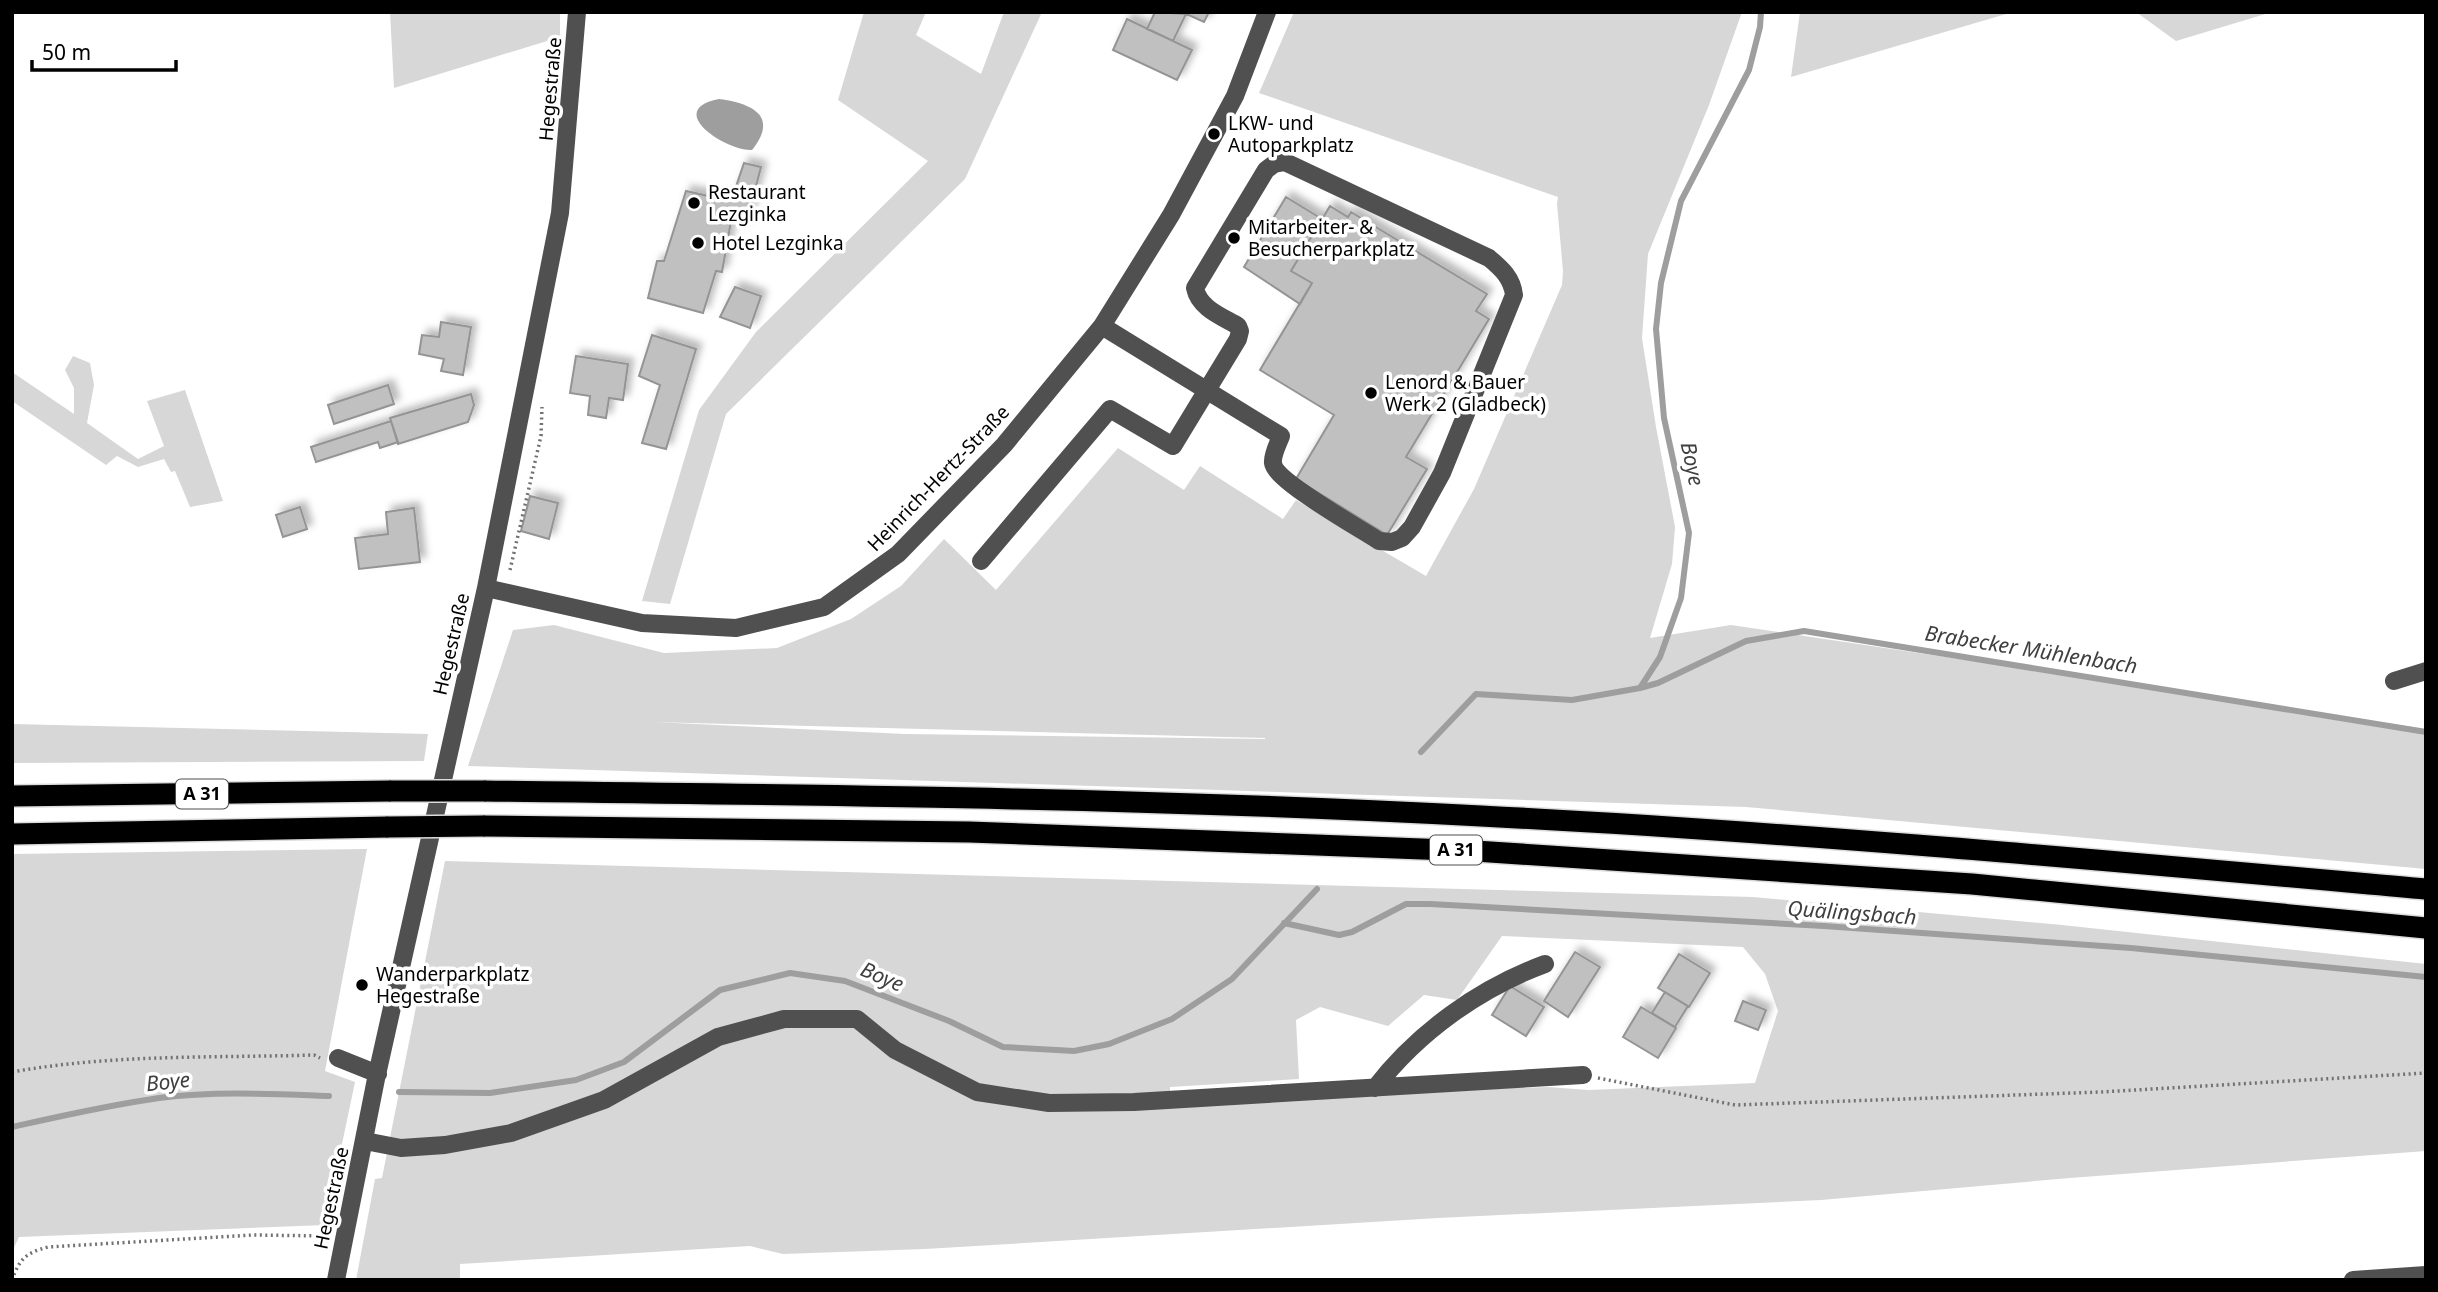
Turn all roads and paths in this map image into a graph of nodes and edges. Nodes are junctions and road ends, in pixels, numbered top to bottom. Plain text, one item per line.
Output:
1 (577, 12) edge
2 (1267, 12) edge
3 (1102, 326) junction
4 (1208, 391) junction
5 (981, 561) dead end
6 (485, 588) junction
7 (2426, 671) edge
8 (2394, 681) dead end
9 (12, 796) edge
10 (12, 834) edge
11 (2426, 890) edge
12 (2426, 928) edge
13 (1545, 964) dead end
14 (332, 1059) joint
15 (12, 1072) edge
16 (2426, 1073) edge
17 (378, 1074) junction
18 (1583, 1075) joint
19 (1375, 1088) junction
20 (365, 1141) junction
21 (344, 1237) junction
22 (2426, 1275) edge
23 (12, 1280) edge
24 (336, 1280) edge
25 (2353, 1280) edge

1 - 6 street, Hegestraße
2 - 3 street, Heinrich-Hertz-Straße
3 - 4 street
3 - 6 street, Heinrich-Hertz-Straße
4 - 4 street
4 - 5 street
6 - 17 street, Hegestraße
7 - 8 street
9 - 11 highway, A 31, bridge
10 - 12 highway, A 31, bridge
13 - 19 street
14 - 15 path
14 - 17 street
16 - 18 path
17 - 20 street, Hegestraße
18 - 19 street
19 - 20 street
20 - 21 street, Hegestraße
21 - 23 path
21 - 24 street, Hegestraße
22 - 25 street

